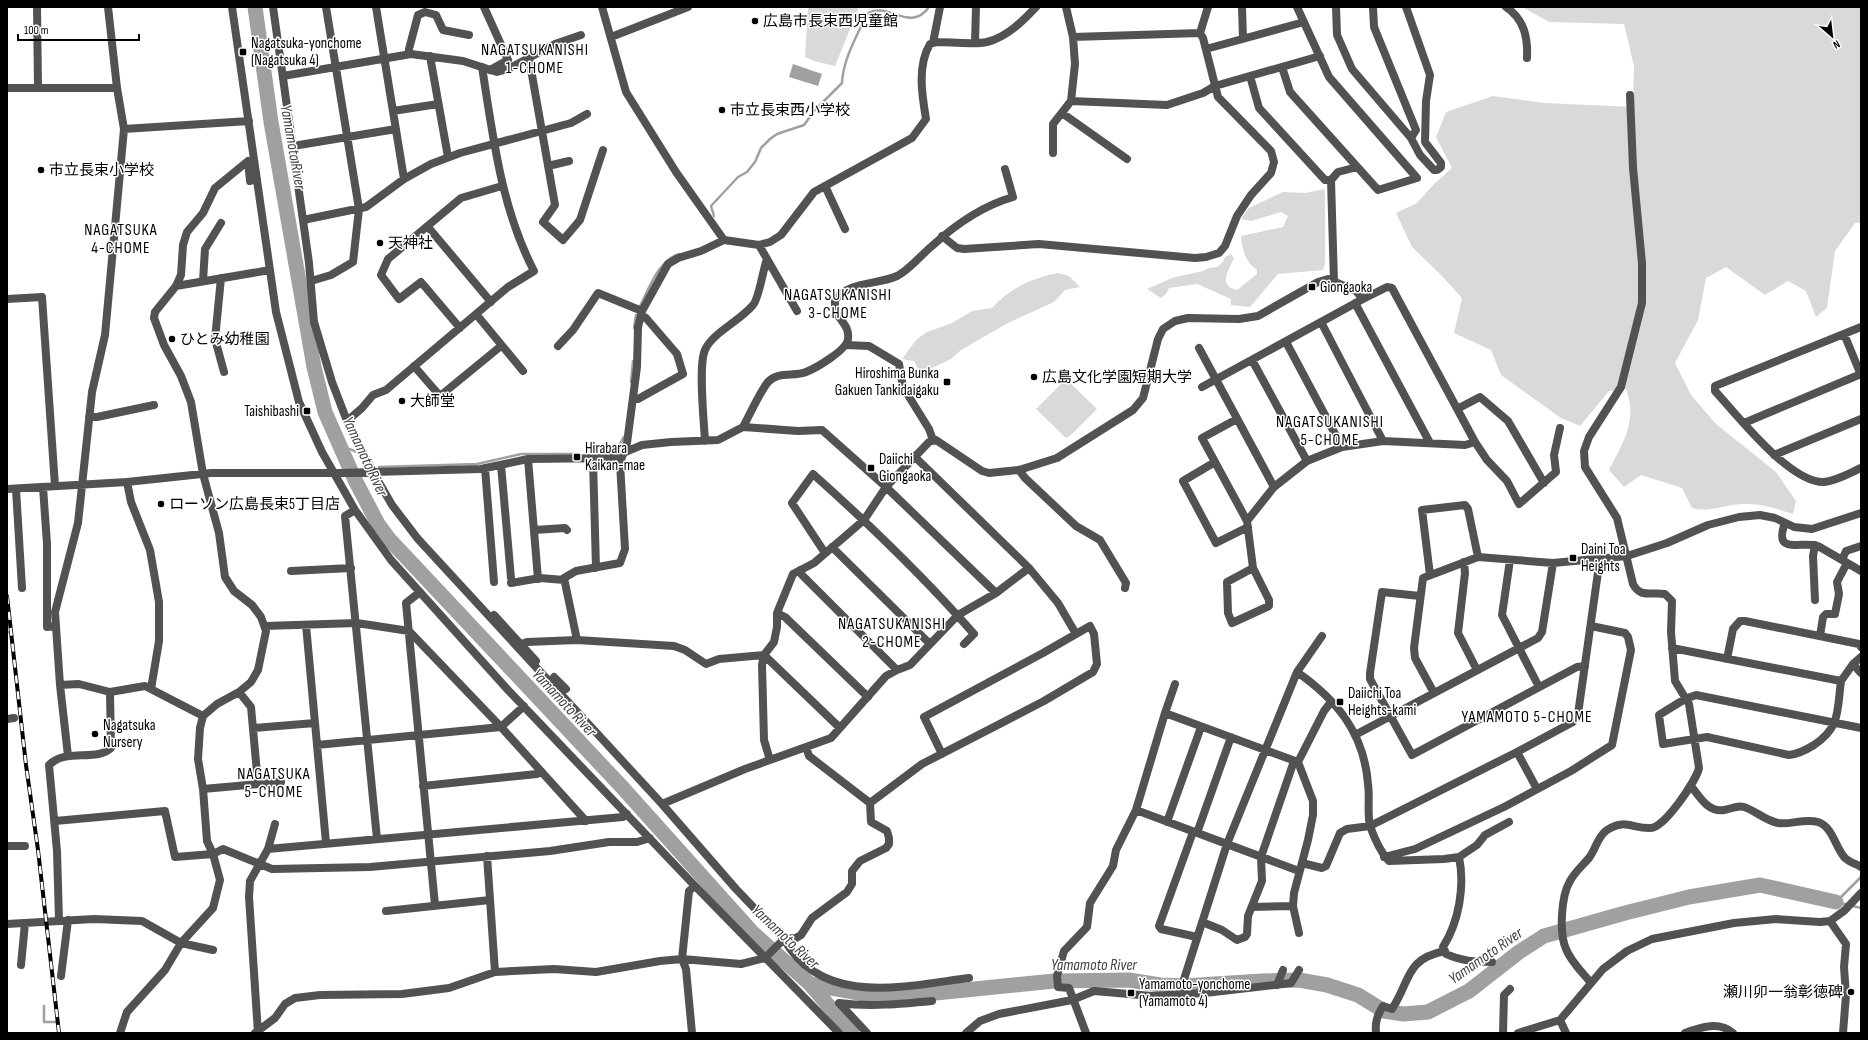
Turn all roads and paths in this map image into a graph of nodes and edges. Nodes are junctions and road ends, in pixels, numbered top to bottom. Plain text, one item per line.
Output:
1 (37, 7) edge
2 (108, 7) edge
3 (232, 7) edge
4 (273, 7) edge
5 (326, 7) edge
6 (376, 7) edge
7 (484, 7) edge
8 (602, 7) edge
9 (688, 7) edge
10 (940, 7) edge
11 (976, 7) edge
12 (1036, 7) edge
13 (1066, 7) edge
14 (1208, 7) edge
15 (1242, 7) edge
16 (1297, 7) edge
17 (1336, 7) edge
18 (1373, 7) edge
19 (1406, 7) edge
20 (1506, 7) edge
21 (1304, 22) junction
22 (1200, 33) junction
23 (581, 34) dead end
24 (469, 35) dead end
25 (611, 37) junction
26 (1073, 37) junction
27 (1243, 39) junction
28 (975, 42) junction
29 (933, 43) junction
30 (1206, 49) junction
31 (409, 54) junction
32 (430, 56) junction
33 (1320, 56) junction
34 (384, 58) junction
35 (529, 58) junction
36 (1527, 58) dead end
37 (336, 67) junction
38 (1282, 67) junction
39 (486, 68) junction
40 (283, 76) junction
41 (1250, 76) junction
42 (1214, 86) junction
43 (7, 88) edge
44 (38, 88) junction
45 (117, 88) junction
46 (1630, 95) dead end
47 (1070, 100) junction
48 (438, 104) junction
49 (393, 111) junction
50 (1062, 113) junction
51 (587, 114) dead end
52 (249, 121) junction
53 (396, 128) junction
54 (124, 129) junction
55 (541, 132) junction
56 (348, 136) junction
57 (1411, 138) junction
58 (494, 144) junction
59 (293, 146) junction
60 (603, 150) dead end
61 (1053, 153) dead end
62 (448, 157) junction
63 (1127, 159) dead end
64 (569, 161) dead end
65 (548, 166) junction
66 (1358, 167) junction
67 (1005, 169) dead end
68 (404, 179) junction
69 (257, 180) junction
70 (1332, 180) junction
71 (502, 186) junction
72 (825, 186) junction
73 (359, 209) junction
74 (303, 220) junction
75 (221, 223) dead end
76 (428, 227) junction
77 (845, 229) dead end
78 (942, 236) junction
79 (724, 240) junction
80 (759, 245) junction
81 (767, 259) junction
82 (270, 270) junction
83 (221, 278) junction
84 (311, 281) junction
85 (203, 282) junction
86 (1334, 282) junction
87 (176, 286) junction
88 (7, 299) edge
89 (1359, 301) junction
90 (491, 302) junction
91 (797, 312) dead end
92 (641, 313) junction
93 (476, 314) junction
94 (1321, 322) junction
95 (1861, 327) edge
96 (460, 328) junction
97 (1844, 334) junction
98 (1286, 342) junction
99 (846, 345) junction
100 (501, 346) junction
101 (558, 346) dead end
102 (1199, 348) dead end
103 (1252, 360) junction
104 (414, 366) junction
105 (523, 371) dead end
106 (224, 372) dead end
107 (1861, 374) edge
108 (1216, 380) junction
109 (1202, 387) dead end
110 (633, 399) junction
111 (154, 405) dead end
112 (1457, 409) junction
113 (89, 417) junction
114 (1237, 419) junction
115 (1861, 419) edge
116 (347, 421) junction
117 (1744, 423) junction
118 (743, 427) junction
119 (1560, 428) dead end
120 (933, 440) junction
121 (705, 441) junction
122 (1383, 441) junction
123 (1475, 442) junction
124 (1430, 443) junction
125 (1342, 447) junction
126 (624, 453) junction
127 (1774, 455) junction
128 (914, 456) junction
129 (528, 459) junction
130 (593, 460) junction
131 (1307, 461) junction
132 (1215, 462) junction
133 (502, 465) junction
134 (484, 468) junction
135 (1861, 468) edge
136 (1019, 470) junction
137 (336, 472) junction
138 (370, 472) junction
139 (203, 474) junction
140 (126, 482) junction
141 (1544, 483) junction
142 (81, 485) junction
143 (55, 486) junction
144 (43, 487) junction
145 (886, 487) junction
146 (1274, 487) junction
147 (11, 489) edge
148 (355, 510) junction
149 (1861, 513) edge
150 (864, 520) junction
151 (1785, 523) junction
152 (1247, 524) junction
153 (534, 530) junction
154 (567, 530) dead end
155 (1815, 545) junction
156 (1861, 546) edge
157 (832, 547) junction
158 (825, 553) junction
159 (1627, 556) junction
160 (1478, 557) junction
161 (1600, 558) junction
162 (1510, 560) junction
163 (1844, 561) junction
164 (1464, 562) junction
165 (1553, 563) junction
166 (350, 568) junction
167 (596, 568) junction
168 (1029, 568) junction
169 (1254, 568) junction
170 (800, 570) junction
171 (291, 571) dead end
172 (1861, 571) edge
173 (1430, 575) junction
174 (538, 579) junction
175 (564, 580) junction
176 (455, 581) junction
177 (494, 582) dead end
178 (22, 588) dead end
179 (1125, 588) dead end
180 (420, 592) junction
181 (996, 593) junction
182 (1420, 596) junction
183 (1815, 600) dead end
184 (777, 613) junction
185 (958, 615) junction
186 (356, 623) junction
187 (306, 625) junction
188 (56, 626) junction
189 (265, 626) junction
190 (1590, 626) junction
191 (409, 631) junction
192 (1076, 634) junction
193 (1322, 636) dead end
194 (1820, 636) junction
195 (577, 640) junction
196 (522, 644) junction
197 (930, 644) junction
198 (964, 644) dead end
199 (1861, 647) edge
200 (1519, 648) junction
201 (1672, 648) junction
202 (764, 655) junction
203 (1861, 657) edge
204 (1727, 659) junction
205 (1853, 664) junction
206 (1585, 666) junction
207 (897, 670) junction
208 (1478, 670) junction
209 (1297, 672) junction
210 (1861, 673) edge
211 (552, 680) junction
212 (1841, 681) junction
213 (1175, 684) dead end
214 (60, 685) junction
215 (1539, 687) junction
216 (151, 689) junction
217 (564, 690) dead end
218 (110, 692) junction
219 (239, 692) junction
220 (1434, 693) junction
221 (868, 697) junction
222 (1685, 699) junction
223 (1331, 702) junction
224 (524, 706) junction
225 (1164, 713) junction
226 (203, 716) junction
227 (1391, 716) junction
228 (315, 723) junction
229 (1835, 723) junction
230 (501, 727) junction
231 (1202, 727) junction
232 (253, 728) junction
233 (840, 728) junction
234 (1861, 728) edge
235 (1355, 735) junction
236 (418, 736) junction
237 (1231, 737) junction
238 (1694, 739) junction
239 (368, 740) junction
240 (317, 744) junction
241 (806, 747) junction
242 (1265, 750) junction
243 (1517, 752) junction
244 (942, 754) junction
245 (68, 756) junction
246 (770, 760) junction
247 (1296, 761) junction
248 (541, 771) junction
249 (281, 782) dead end
250 (258, 784) junction
251 (423, 786) junction
252 (1691, 786) junction
253 (204, 789) junction
254 (1537, 789) junction
255 (870, 803) junction
256 (662, 804) junction
257 (1136, 810) junction
258 (627, 814) junction
259 (55, 821) junction
260 (586, 821) junction
261 (1167, 822) junction
262 (1509, 822) dead end
263 (275, 824) dead end
264 (1370, 826) junction
265 (1195, 832) junction
266 (428, 834) junction
267 (650, 838) junction
268 (377, 839) junction
269 (326, 843) junction
270 (1227, 844) junction
271 (7, 846) edge
272 (25, 846) dead end
273 (268, 849) junction
274 (213, 854) junction
275 (487, 856) junction
276 (1384, 856) junction
277 (1261, 857) junction
278 (1459, 857) junction
279 (430, 861) junction
280 (260, 862) junction
281 (1301, 867) junction
282 (1861, 867) edge
283 (695, 886) junction
284 (1858, 896) edge
285 (490, 900) junction
286 (435, 906) junction
287 (1293, 906) junction
288 (1252, 907) junction
289 (386, 911) dead end
290 (59, 920) junction
291 (68, 920) junction
292 (1830, 921) junction
293 (1202, 922) junction
294 (25, 923) junction
295 (7, 924) edge
296 (1299, 933) dead end
297 (1197, 937) junction
298 (784, 939) junction
299 (181, 943) junction
300 (213, 950) dead end
301 (1444, 951) junction
302 (765, 958) junction
303 (682, 959) junction
304 (1492, 962) dead end
305 (21, 964) dead end
306 (1283, 970) dead end
307 (1299, 970) dead end
308 (496, 972) junction
309 (61, 976) dead end
310 (969, 978) dead end
311 (1591, 983) junction
312 (1277, 985) junction
313 (1510, 989) dead end
314 (1179, 995) junction
315 (1072, 1000) junction
316 (932, 1001) dead end
317 (1560, 1020) junction
318 (257, 1032) edge
319 (120, 1033) edge
320 (692, 1033) edge
321 (839, 1033) edge
322 (867, 1033) edge
323 (966, 1033) edge
324 (1086, 1033) edge
325 (1376, 1033) edge
326 (1503, 1033) edge
327 (1518, 1033) edge
328 (1566, 1033) edge
329 (1685, 1033) edge
330 (1733, 1033) edge
331 (1842, 1033) edge

1 - 44 street
2 - 45 street
3 - 52 street
4 - 40 street
5 - 37 street
6 - 34 street
7 - 39 street
8 - 25 street
9 - 25 street
10 - 29 street
11 - 28 street
12 - 28 street
13 - 26 street
14 - 22 street
15 - 27 street
16 - 21 street
17 - 57 street
18 - 57 street
19 - 57 street
20 - 36 street
21 - 27 street
21 - 33 street
22 - 26 street
22 - 30 street
23 - 35 street
24 - 31 street
25 - 79 street
26 - 47 street
27 - 30 street
28 - 29 street
29 - 72 street
30 - 42 street
31 - 32 street
31 - 34 street
32 - 39 street
32 - 48 street
33 - 38 street
33 - 66 street
34 - 37 street
34 - 49 street
35 - 39 street
35 - 55 street
37 - 40 street
37 - 56 street
38 - 41 street
38 - 66 street
39 - 58 street
40 - 59 street
41 - 42 street
41 - 70 street
42 - 47 street
42 - 78 street
43 - 44 street
44 - 45 street
45 - 54 street
46 - 159 street
47 - 50 street
48 - 49 street
48 - 62 street
49 - 53 street
50 - 61 street
50 - 63 street
51 - 55 street
52 - 54 street
52 - 69 street
53 - 56 street
53 - 68 street
54 - 113 street
55 - 58 street
55 - 65 street
56 - 59 street
56 - 73 street
58 - 62 street
58 - 71 street
59 - 74 street
60 - 65 street
62 - 68 street
64 - 65 street
66 - 70 street
67 - 78 street
68 - 73 street
69 - 82 street
69 - 87 street
70 - 86 street
71 - 76 street
71 - 90 street
72 - 77 street
72 - 80 street
73 - 74 street
73 - 84 street
74 - 84 street
75 - 85 street
76 - 90 street
76 - 96 street
78 - 99 street
79 - 80 street
79 - 92 street
80 - 81 street
81 - 91 street
81 - 121 street
82 - 83 street
82 - 137 street
83 - 85 street
83 - 106 street
84 - 116 street
85 - 87 street
86 - 89 street
86 - 136 street
87 - 139 street
88 - 143 street
89 - 94 street
89 - 112 street
89 - 124 street
90 - 93 street
92 - 101 street
92 - 110 street
92 - 110 street
93 - 96 street
93 - 100 street
94 - 98 street
94 - 122 street
95 - 97 street
96 - 104 street
97 - 107 street
97 - 117 street
98 - 103 street
98 - 125 street
99 - 118 street
99 - 120 street
100 - 104 street
100 - 105 street
102 - 108 street
103 - 108 street
103 - 131 street
104 - 116 street
107 - 117 street
108 - 109 street
108 - 114 street
110 - 126 street
111 - 113 street
112 - 123 street
112 - 141 street
113 - 142 street
114 - 132 street
114 - 146 street
115 - 127 street
116 - 138 street
117 - 127 street
118 - 121 street
118 - 145 street
119 - 141 street
120 - 128 street
120 - 136 street
121 - 126 street
122 - 124 street
122 - 125 street
123 - 124 street
123 - 141 street
125 - 131 street
126 - 130 street
126 - 167 street
127 - 135 street
128 - 145 street
128 - 168 street
129 - 130 street
129 - 133 street
129 - 153 street
130 - 167 street
131 - 146 street
132 - 152 street
132 - 152 street
133 - 134 street
133 - 174 street
134 - 138 street
134 - 177 street
136 - 179 street
137 - 138 street
137 - 139 street
137 - 148 street
138 - 176 street
139 - 140 street
139 - 189 street
140 - 142 street
140 - 216 street
142 - 143 street
142 - 188 street
143 - 144 street
144 - 147 street
144 - 188 street
145 - 150 street
145 - 181 street
146 - 152 street
147 - 178 street
148 - 166 street
148 - 180 street
149 - 151 street
150 - 157 street
150 - 158 street
150 - 185 street
151 - 155 street
151 - 159 street
152 - 169 street
153 - 154 street
153 - 174 street
155 - 163 street
155 - 183 street
156 - 163 street
157 - 158 street
157 - 197 street
158 - 170 street
159 - 161 street
159 - 201 street
160 - 162 street
160 - 164 street
160 - 173 street
161 - 165 street
161 - 190 street
162 - 165 street
162 - 200 street
163 - 172 street
163 - 194 street
164 - 173 street
164 - 208 street
165 - 200 street
166 - 171 street
166 - 186 street
167 - 175 street
168 - 181 street
168 - 192 street
169 - 169 street
170 - 184 street
170 - 207 street
173 - 182 street
174 - 175 street
175 - 195 street
176 - 196 street
176 - 211 street
180 - 191 street
180 - 224 street
181 - 185 street
182 - 220 street
182 - 227 street
184 - 202 street
184 - 221 street
185 - 197 street
185 - 198 street
186 - 187 street
186 - 191 street
186 - 239 street
187 - 189 street
187 - 228 street
188 - 214 street
189 - 219 street
190 - 206 street
190 - 254 street
191 - 230 street
191 - 236 street
192 - 244 street
192 - 244 street
193 - 209 street
194 - 199 street
194 - 204 street
195 - 196 street
195 - 202 street
196 - 211 street
197 - 207 street
200 - 208 street
200 - 215 street
201 - 204 street
201 - 222 street
202 - 233 street
202 - 246 street
203 - 205 street
204 - 212 street
205 - 210 street
205 - 212 street
206 - 215 street
206 - 243 street
207 - 221 street
208 - 220 street
209 - 223 street
209 - 242 street
211 - 217 street
211 - 256 street
212 - 229 street
213 - 225 street
214 - 218 street
214 - 245 street
215 - 227 street
216 - 218 street
216 - 226 street
218 - 245 street
219 - 226 street
219 - 232 street
220 - 227 street
221 - 233 street
222 - 229 street
222 - 238 street
222 - 238 street
223 - 235 street
223 - 247 street
224 - 230 street
224 - 258 street
225 - 231 street
225 - 257 street
226 - 253 street
227 - 235 street
228 - 232 street
228 - 240 street
229 - 234 street
229 - 238 street
230 - 236 street
230 - 248 street
231 - 237 street
231 - 261 street
232 - 250 street
233 - 241 street
235 - 264 street
236 - 239 street
236 - 251 street
237 - 242 street
237 - 265 street
238 - 252 street
239 - 240 street
239 - 268 street
240 - 269 street
241 - 246 street
241 - 255 street
242 - 247 street
242 - 270 street
243 - 254 street
243 - 264 street
244 - 255 street
245 - 259 street
246 - 256 street
247 - 277 street
247 - 281 street
248 - 251 street
248 - 260 street
249 - 250 street
250 - 253 street
251 - 266 street
252 - 282 street
252 - 311 street
253 - 274 street
254 - 276 street
255 - 298 street
256 - 298 street
257 - 261 street
257 - 315 street
258 - 260 street
258 - 267 street
259 - 274 street
259 - 290 street
260 - 266 street
261 - 265 street
262 - 278 street
263 - 273 street
264 - 276 street
264 - 281 street
265 - 270 street
265 - 297 street
266 - 268 street
266 - 279 street
267 - 275 street
267 - 283 street
268 - 269 street
269 - 273 street
270 - 277 street
270 - 293 street
271 - 272 street
273 - 280 street
274 - 280 street
274 - 299 street
275 - 279 street
275 - 285 street
276 - 278 street
277 - 281 street
277 - 288 street
278 - 301 street
279 - 280 street
279 - 286 street
280 - 318 street
281 - 287 street
283 - 302 street
283 - 303 street
284 - 292 street
285 - 286 street
285 - 308 street
286 - 289 street
287 - 288 street
287 - 296 street
288 - 293 street
290 - 291 street
290 - 294 street
291 - 299 street
291 - 309 street
292 - 311 street
292 - 331 street
293 - 297 street
294 - 295 street
294 - 305 street
297 - 314 street
298 - 302 street
298 - 310 street
299 - 300 street
299 - 319 street
301 - 304 street
301 - 325 street
302 - 303 street
302 - 321 street
303 - 308 street
303 - 320 street
306 - 312 street
307 - 312 street
308 - 318 street
311 - 317 street
312 - 314 street
313 - 326 street
314 - 315 street
315 - 323 street
315 - 324 street
316 - 322 street
317 - 327 street
317 - 328 street
329 - 330 street

